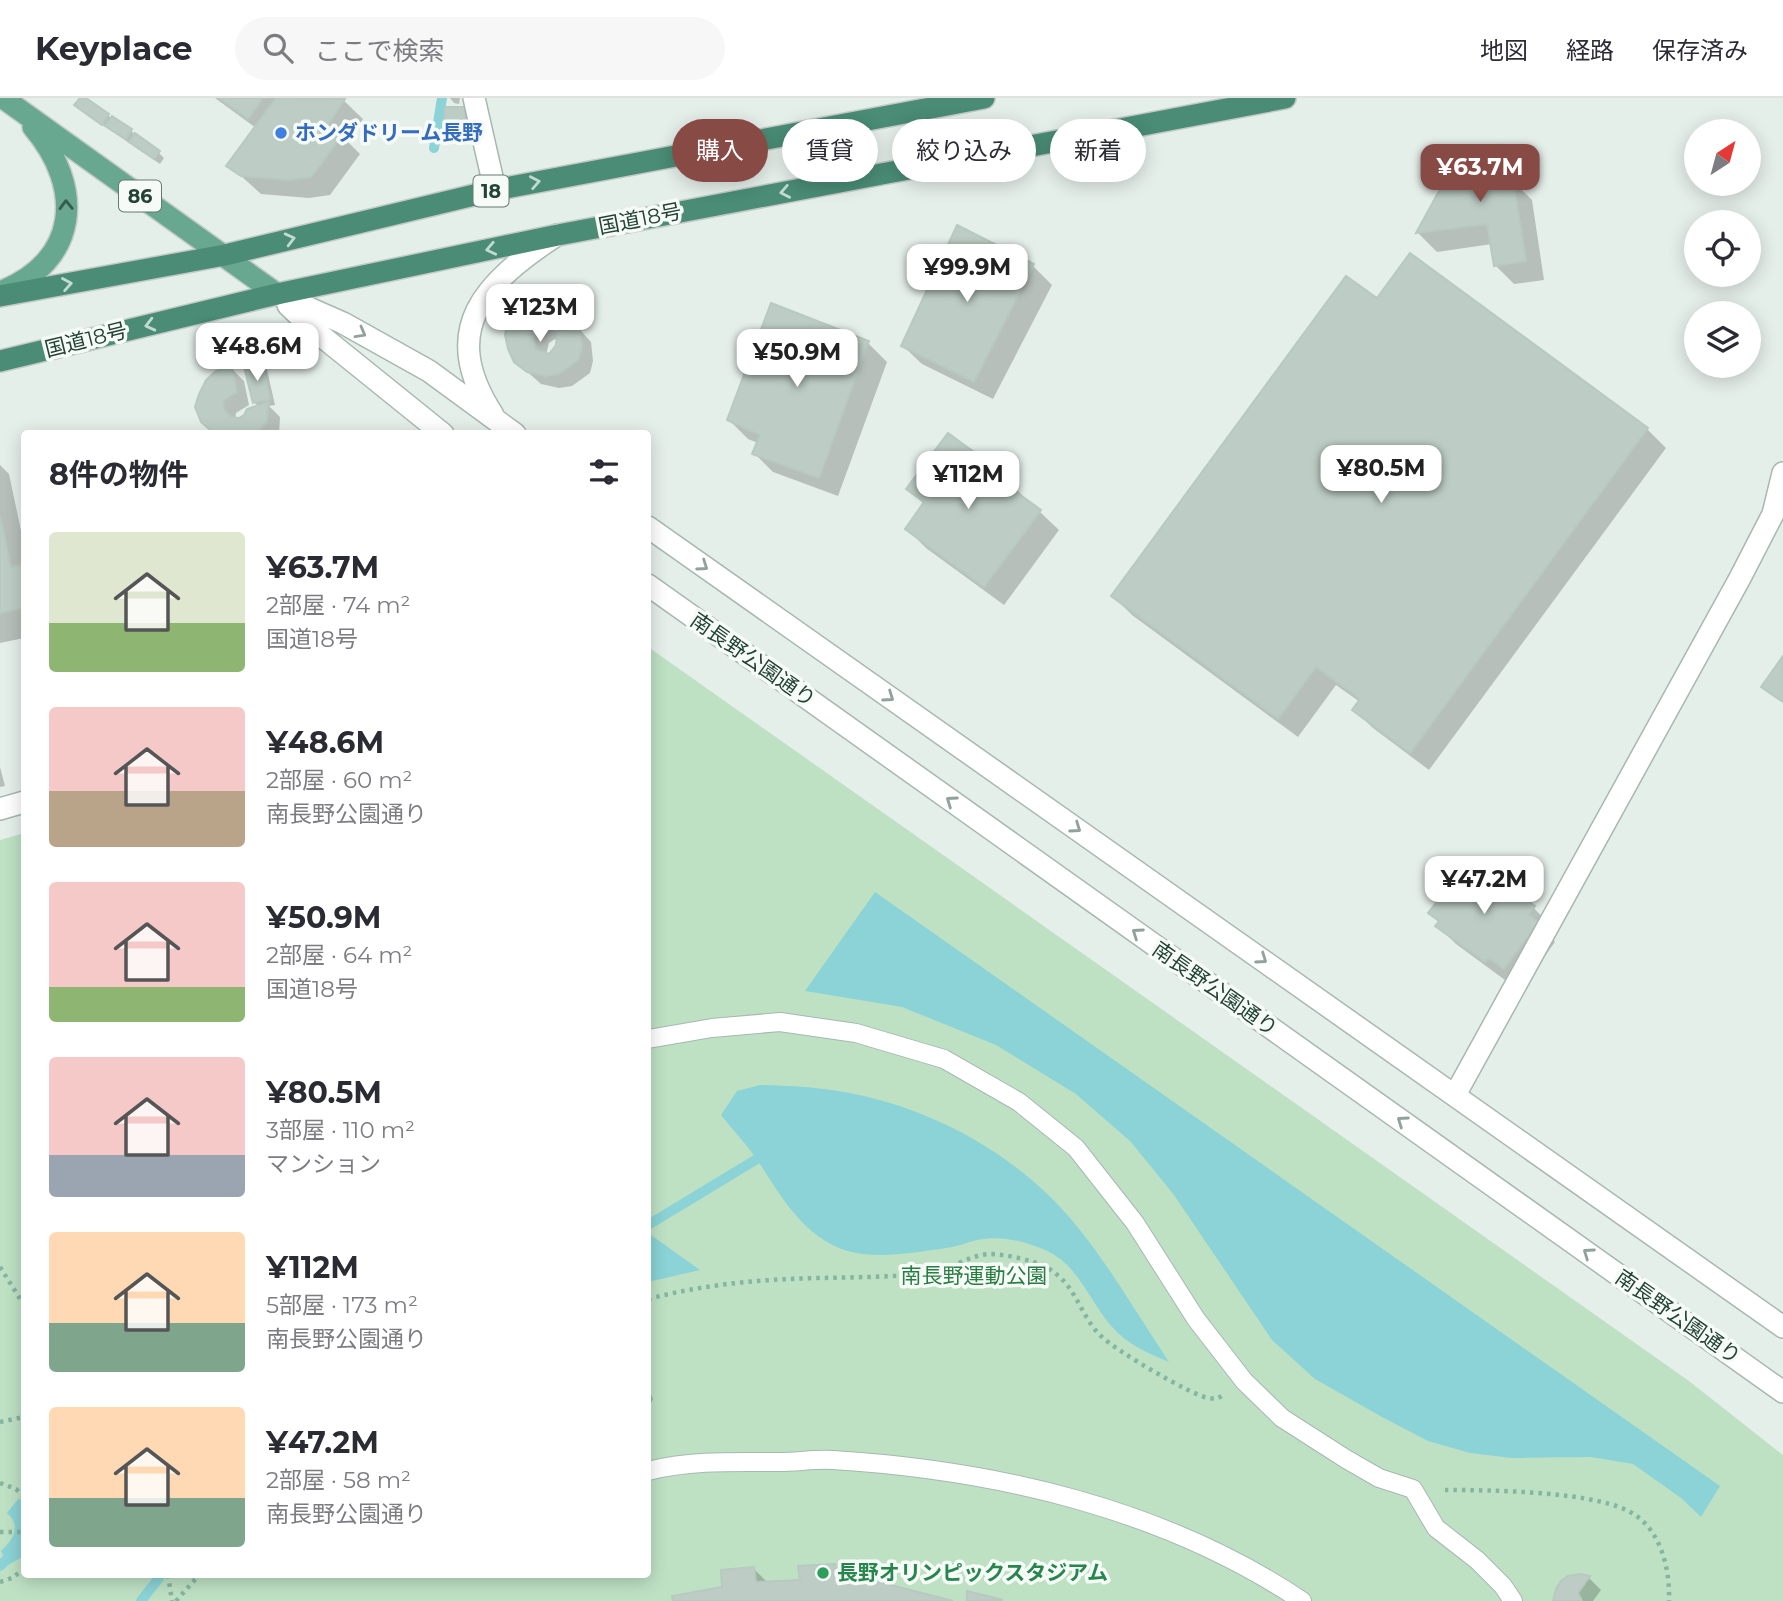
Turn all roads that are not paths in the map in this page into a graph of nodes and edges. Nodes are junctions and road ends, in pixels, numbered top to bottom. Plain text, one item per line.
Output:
1 (474, 98) edge
2 (985, 98) edge
3 (1285, 98) edge
4 (10, 104) edge
5 (495, 190) junction
6 (558, 235) junction
7 (225, 256) junction
8 (0, 294) edge
9 (277, 294) junction
10 (0, 361) edge
11 (507, 428) edge
12 (438, 430) edge
13 (1783, 473) edge
14 (651, 529) edge
15 (651, 593) edge
16 (21, 803) edge
17 (0, 808) edge
18 (651, 1038) edge
19 (1455, 1095) junction
20 (1783, 1327) edge
21 (1783, 1392) edge
22 (651, 1471) edge
23 (1302, 1601) edge
24 (1513, 1601) edge

1 - 5 street
5 -> 2 highway, 18
3 -> 6 highway, 国道18号
4 - 7 main road, 86
8 -> 4 main road
7 -> 5 highway, 18
6 -> 9 highway, 国道18号
6 - 11 street
8 -> 7 highway, 18
7 - 9 main road, 86
9 -> 10 highway, 国道18号
9 -> 11 street
9 - 12 street
13 - 19 street
14 -> 19 street
21 -> 15 street, 南長野公園通り
16 - 17 street
18 - 24 lane
19 - 20 street
22 - 23 lane

